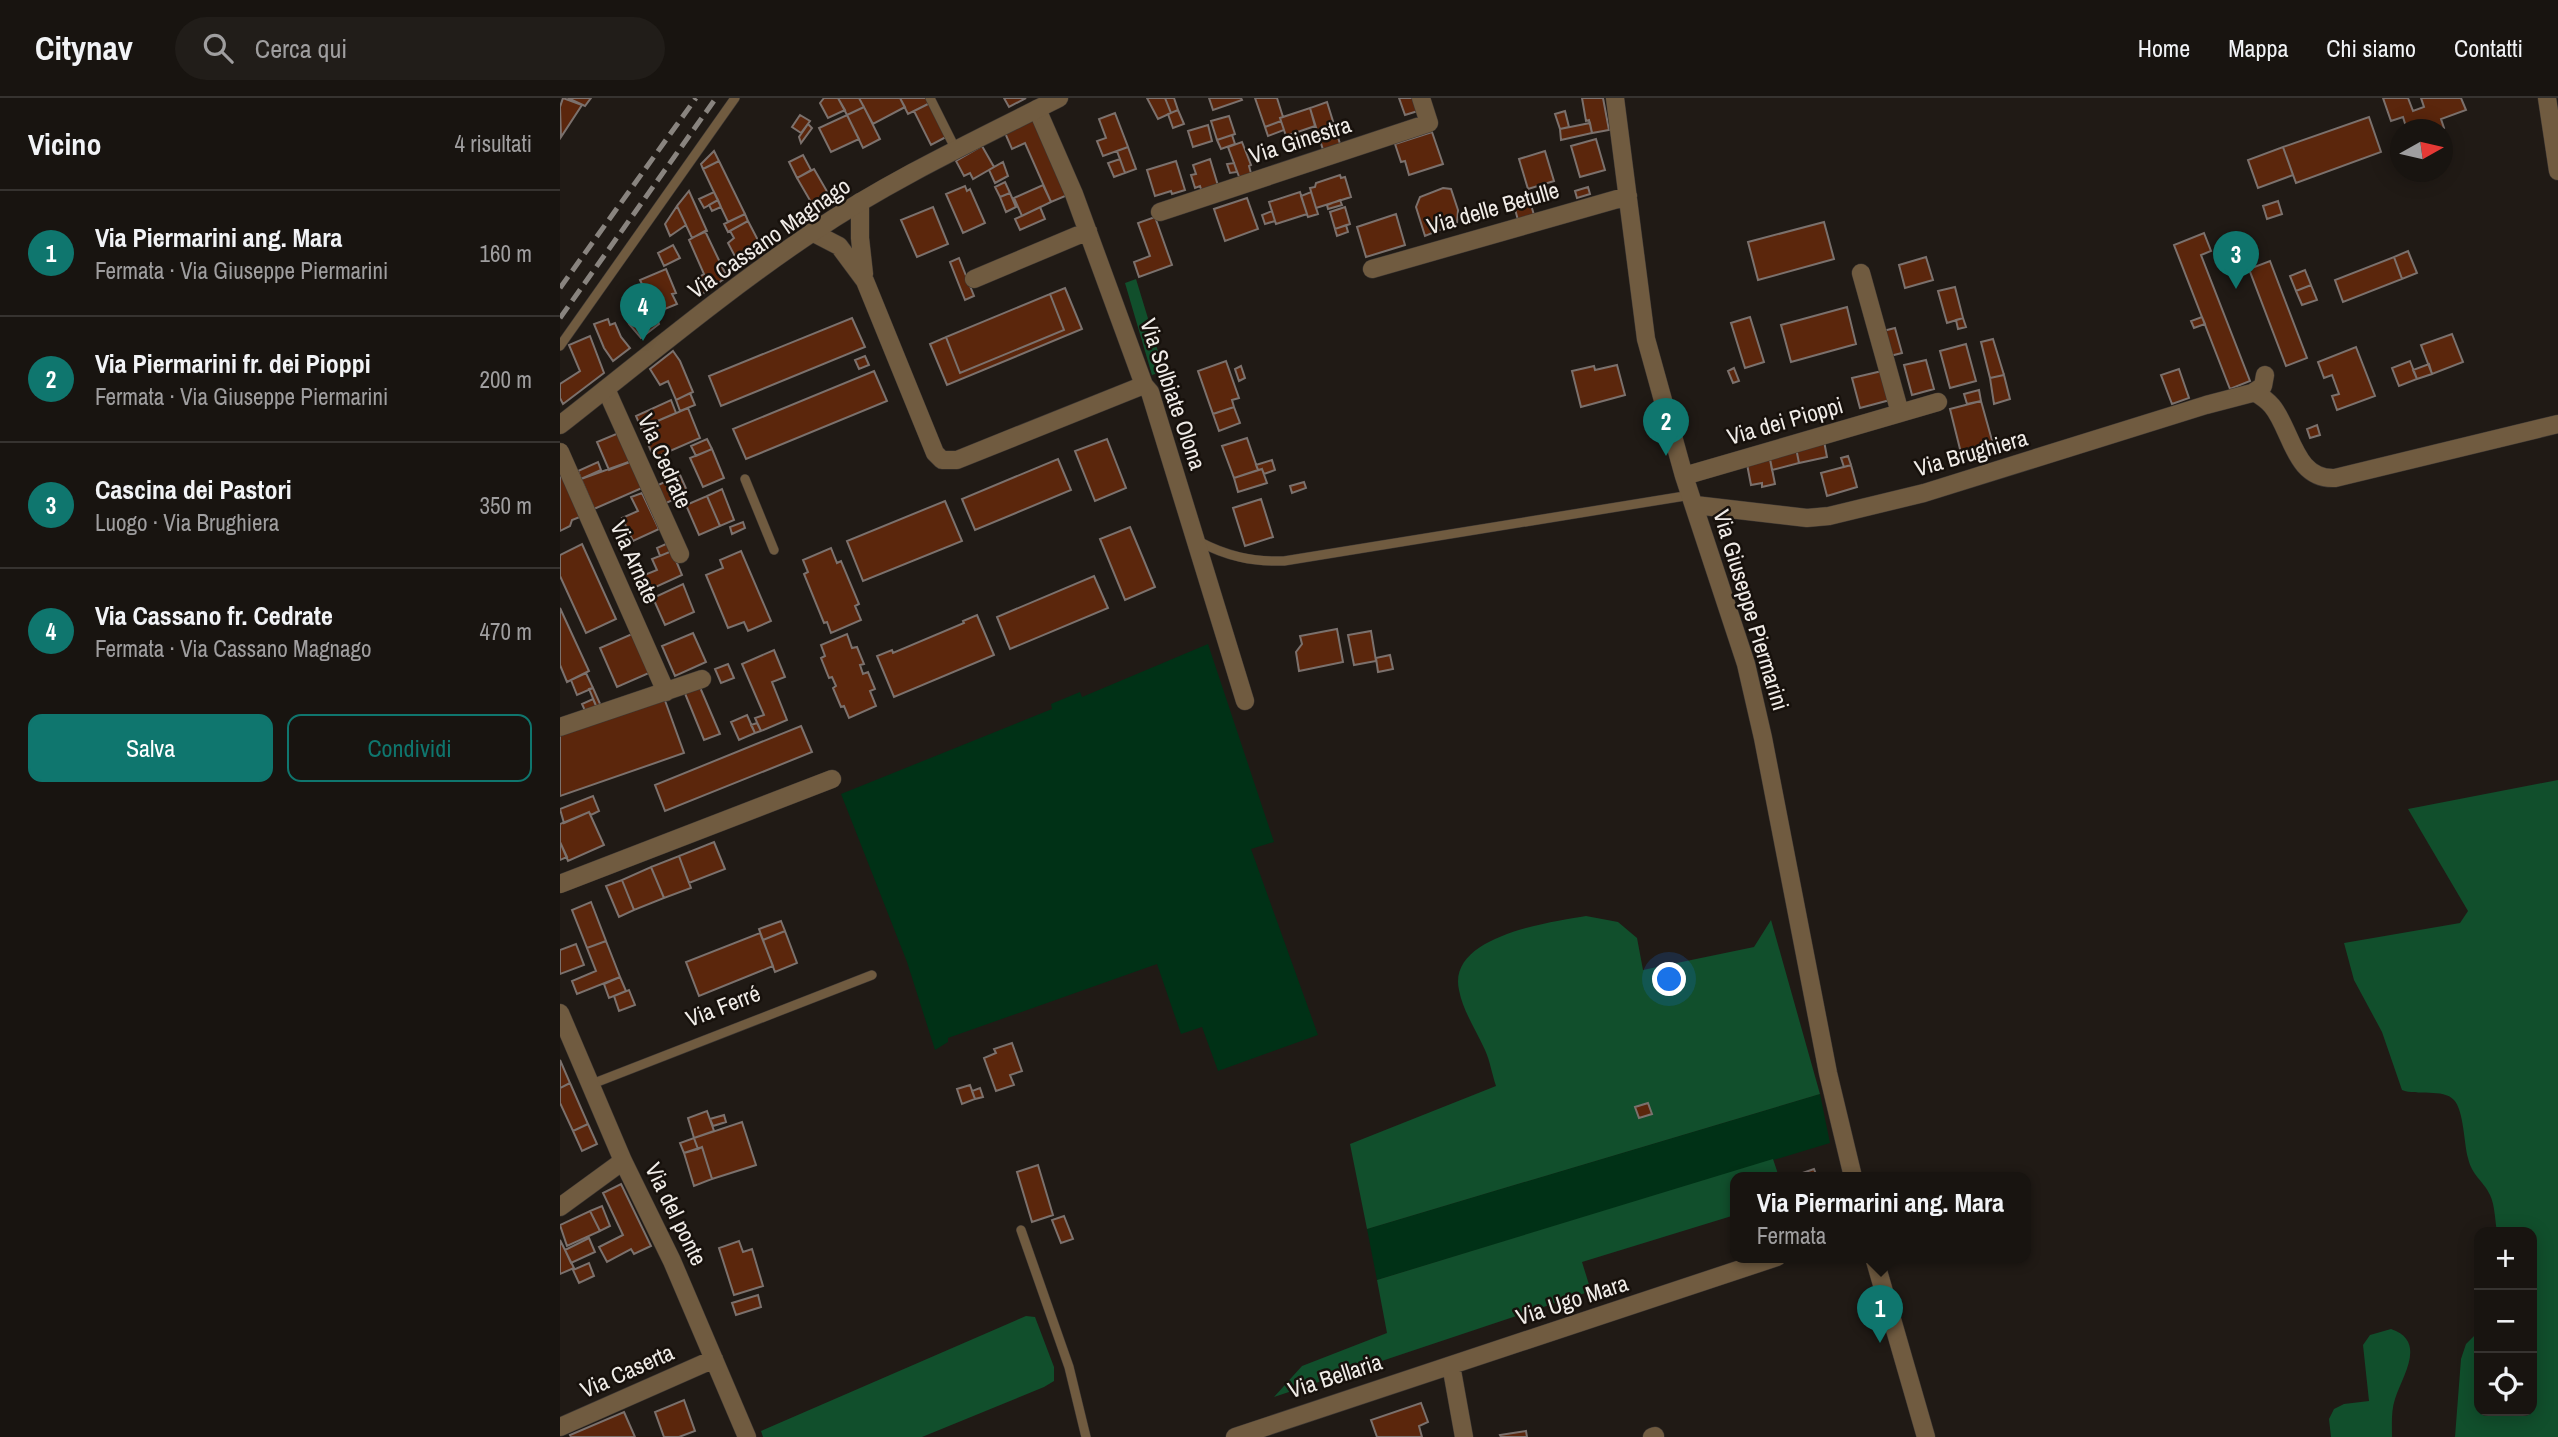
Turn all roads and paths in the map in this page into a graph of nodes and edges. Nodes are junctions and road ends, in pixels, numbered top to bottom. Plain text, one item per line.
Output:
1 (735, 98) edge
2 (930, 98) edge
3 (1059, 98) edge
4 (1422, 98) edge
5 (1615, 98) edge
6 (2547, 98) edge
7 (1037, 109) junction
8 (956, 150) junction
9 (2558, 171) edge
10 (1628, 196) junction
11 (860, 202) junction
12 (1160, 212) dead end
13 (1088, 231) junction
14 (812, 232) junction
15 (1372, 268) dead end
16 (1861, 273) dead end
17 (974, 279) dead end
18 (865, 281) junction
19 (560, 346) edge
20 (2265, 375) dead end
21 (1144, 384) junction
22 (606, 389) junction
23 (2254, 392) junction
24 (1938, 402) dead end
25 (1900, 413) junction
26 (2558, 424) edge
27 (560, 425) edge
28 (560, 452) edge
29 (1684, 476) junction
30 (745, 479) dead end
31 (1693, 500) junction
32 (1195, 539) junction
33 (775, 550) dead end
34 (680, 554) dead end
35 (702, 679) dead end
36 (666, 692) junction
37 (1245, 701) dead end
38 (560, 727) edge
39 (832, 779) dead end
40 (560, 884) edge
41 (872, 975) dead end
42 (560, 1013) edge
43 (592, 1084) junction
44 (623, 1161) junction
45 (1852, 1172) edge
46 (560, 1207) edge
47 (1021, 1230) dead end
48 (1759, 1263) edge
49 (1876, 1263) edge
50 (714, 1359) junction
51 (1451, 1365) junction
52 (560, 1427) edge
53 (747, 1437) edge
54 (1086, 1437) edge
55 (1235, 1437) edge
56 (1464, 1437) edge
57 (1926, 1437) edge

1 - 19 lane
2 - 8 lane
3 - 7 street, Via Cassano Magnago
4 - 12 street, Via Ginestra
5 - 10 street, Via Giuseppe Piermarini
6 - 9 street
7 - 8 street, Via Cassano Magnago
7 - 13 street, Via Solbiate Olona
8 - 11 street, Via Cassano Magnago
10 - 15 street, Via delle Betulle
10 - 29 street, Via Giuseppe Piermarini
11 - 14 street, Via Cassano Magnago
11 - 18 street
13 - 17 street
13 - 21 street, Via Solbiate Olona
14 - 18 street
14 - 22 street, Via Cassano Magnago
16 - 25 street
18 - 21 street
20 - 23 street
21 - 32 street, Via Solbiate Olona
22 - 27 street, Via Cassano Magnago
22 - 34 street, Via Cedrate
23 - 26 street
23 - 31 street, Via Brughiera
24 - 25 street, Via dei Pioppi
25 - 29 street, Via dei Pioppi
28 - 36 street, Via Arnate
29 - 31 street, Via Giuseppe Piermarini
30 - 33 lane
31 - 32 lane
31 - 45 street, Via Giuseppe Piermarini
32 - 37 street, Via Solbiate Olona
35 - 36 street
36 - 38 street
39 - 40 street
41 - 43 lane, Via Ferré
42 - 43 street, Via del ponte
43 - 44 street, Via del ponte
44 - 46 street
44 - 50 street, Via del ponte
47 - 54 lane
48 - 51 street, Via Ugo Mara
49 - 57 street
50 - 52 street, Via Caserta
50 - 53 street, Via del ponte
51 - 55 street, Via Bellaria
51 - 56 street

